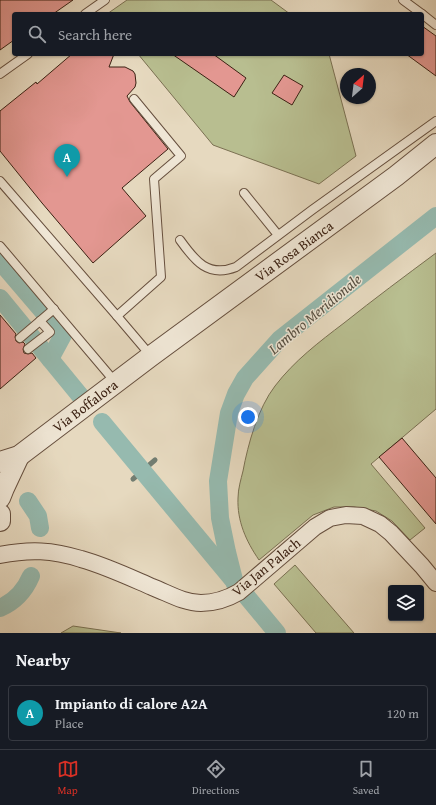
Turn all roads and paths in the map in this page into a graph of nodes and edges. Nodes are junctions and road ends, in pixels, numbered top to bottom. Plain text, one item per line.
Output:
1 (105, 0) edge
2 (403, 0) edge
3 (88, 12) edge
4 (418, 12) edge
5 (424, 17) edge
6 (436, 25) edge
7 (25, 56) edge
8 (0, 74) edge
9 (134, 100) dead end
10 (436, 121) edge
11 (436, 144) edge
12 (0, 181) edge
13 (244, 193) dead end
14 (278, 235) junction
15 (180, 240) dead end
16 (0, 246) edge
17 (53, 310) junction
18 (117, 316) junction
19 (40, 321) junction
20 (20, 338) dead end
21 (28, 349) dead end
22 (151, 356) junction
23 (116, 383) junction
24 (19, 456) junction
25 (0, 462) edge
26 (0, 498) edge
27 (0, 514) edge
28 (0, 522) edge
29 (0, 555) edge
30 (436, 583) edge

1 - 3 lane
2 - 4 lane
5 - 6 lane
7 - 8 lane
9 - 18 lane
10 - 14 lane
11 - 22 street, Via Rosa Bianca
12 - 18 lane
13 - 14 lane
14 - 15 lane
16 - 17 lane
17 - 19 lane
17 - 23 lane
18 - 22 lane
19 - 20 lane
19 - 21 lane
22 - 23 street, Via Boffalora
23 - 24 street, Via Boffalora
24 - 25 street, Via Boffalora
24 - 26 street, Via Boffalora
27 - 28 street
29 - 30 street, Via Jan Palach

